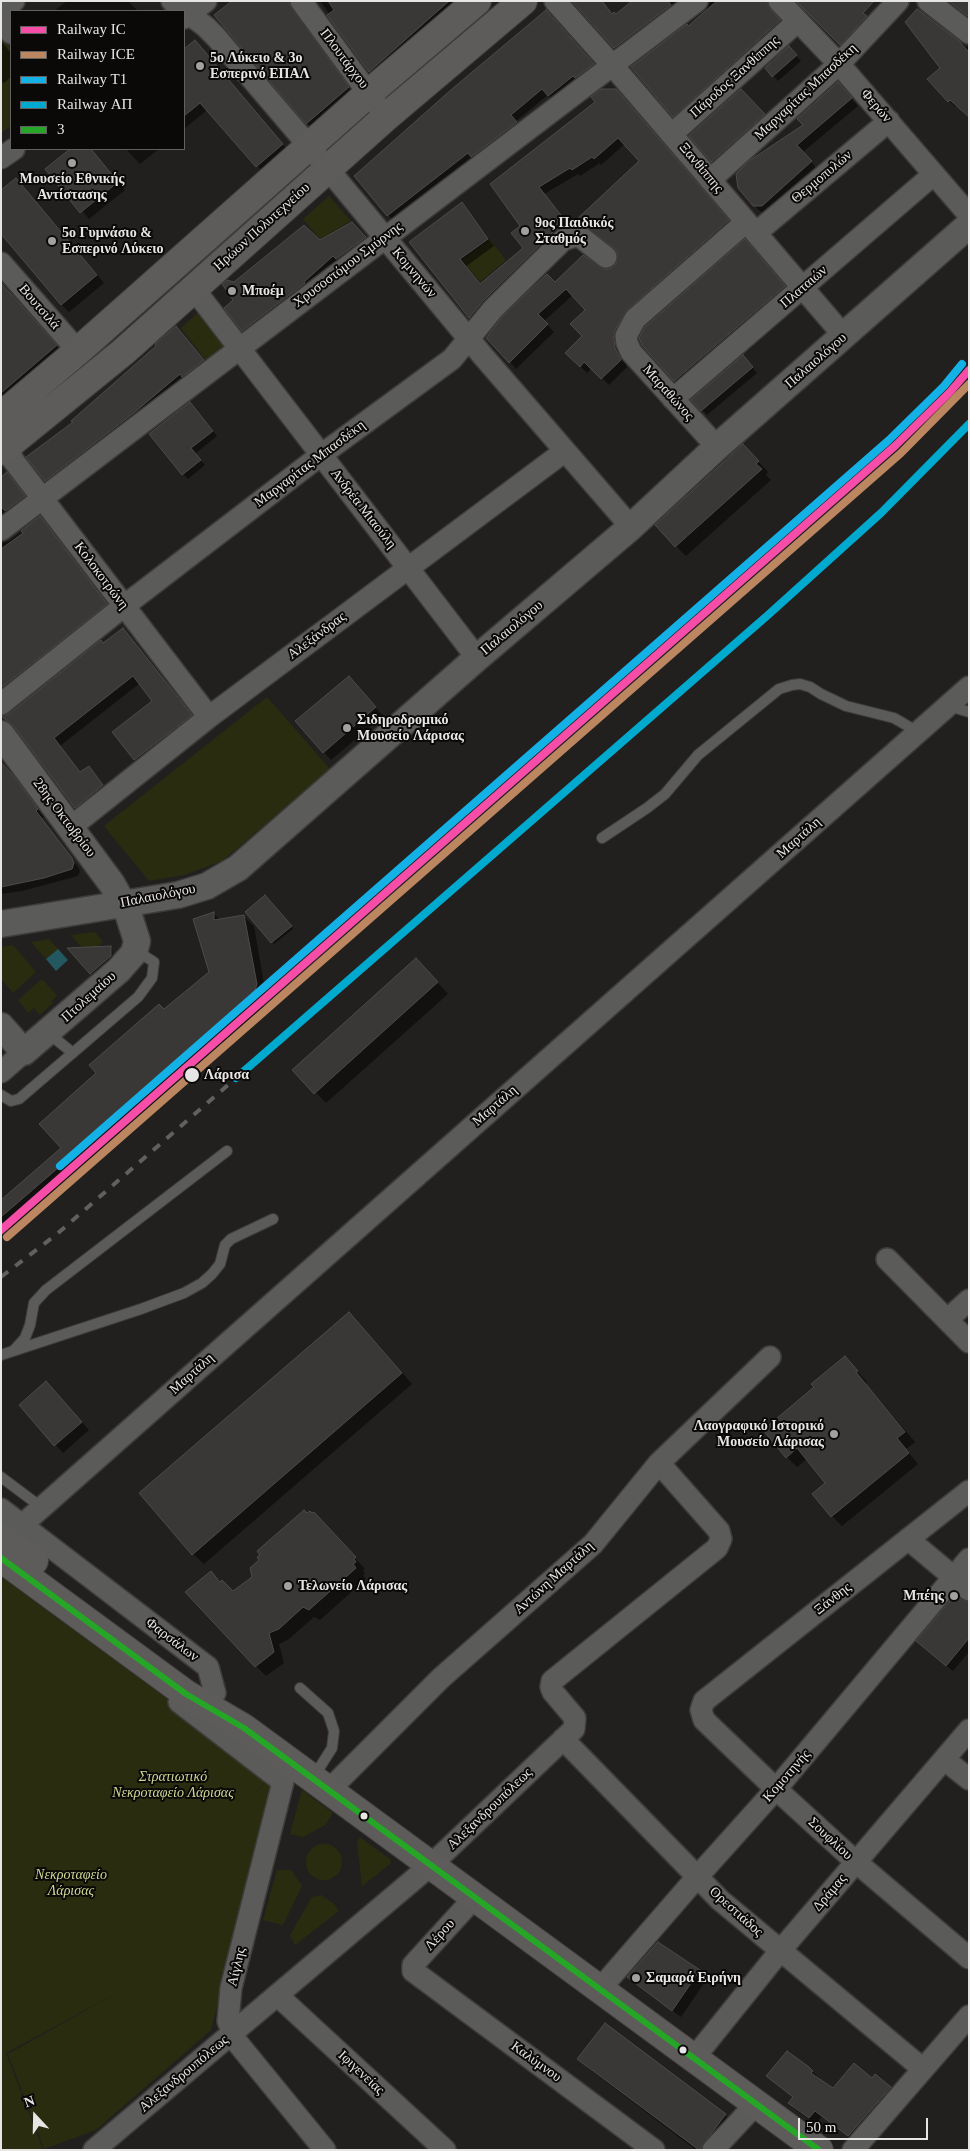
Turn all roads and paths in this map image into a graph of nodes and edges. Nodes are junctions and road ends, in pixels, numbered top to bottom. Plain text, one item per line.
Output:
1 (14, 1) edge
2 (172, 1) edge
3 (301, 1) edge
4 (477, 1) edge
5 (523, 1) edge
6 (555, 1) edge
7 (697, 1) edge
8 (779, 1) edge
9 (898, 1) edge
10 (928, 1) edge
11 (1, 11) edge
12 (193, 11) edge
13 (1, 20) edge
14 (798, 21) junction
15 (10, 32) edge
16 (969, 33) edge
17 (840, 64) junction
18 (613, 66) junction
19 (369, 93) junction
20 (386, 117) junction
21 (889, 121) junction
22 (672, 134) junction
23 (309, 146) junction
24 (13, 150) edge
25 (1, 158) edge
26 (328, 169) junction
27 (934, 174) junction
28 (710, 180) junction
29 (969, 215) edge
30 (969, 225) edge
31 (751, 228) junction
32 (384, 237) junction
33 (606, 257) dead end
34 (1, 263) edge
35 (194, 289) junction
36 (802, 289) junction
37 (626, 336) joint
38 (844, 336) junction
39 (470, 339) junction
40 (239, 348) junction
41 (78, 351) junction
42 (674, 399) junction
43 (1, 416) edge
44 (3, 443) edge
45 (717, 447) junction
46 (566, 451) junction
47 (322, 455) junction
48 (42, 499) junction
49 (631, 527) junction
50 (1, 530) edge
51 (408, 568) junction
52 (124, 606) junction
53 (477, 658) junction
54 (969, 688) edge
55 (1, 704) edge
56 (948, 705) junction
57 (969, 712) edge
58 (209, 717) junction
59 (918, 732) junction
60 (1, 734) edge
61 (71, 826) junction
62 (602, 838) dead end
63 (123, 904) junction
64 (1, 924) edge
65 (135, 950) junction
66 (1, 1026) edge
67 (48, 1033) junction
68 (24, 1052) junction
69 (73, 1053) junction
70 (1, 1072) edge
71 (1, 1095) edge
72 (227, 1151) dead end
73 (273, 1220) dead end
74 (887, 1259) dead end
75 (969, 1300) edge
76 (947, 1320) junction
77 (969, 1342) edge
78 (14, 1350) junction
79 (1, 1355) edge
80 (770, 1357) dead end
81 (659, 1464) junction
82 (1, 1478) edge
83 (969, 1491) edge
84 (41, 1508) junction
85 (1, 1509) edge
86 (11, 1531) edge
87 (908, 1539) junction
88 (1, 1558) edge
89 (969, 1559) edge
90 (1, 1572) edge
91 (962, 1583) edge
92 (300, 1688) dead end
93 (208, 1699) junction
94 (701, 1710) joint
95 (969, 1730) edge
96 (563, 1739) junction
97 (280, 1755) junction
98 (945, 1760) junction
99 (969, 1780) edge
100 (283, 1782) junction
101 (321, 1784) junction
102 (776, 1790) junction
103 (856, 1862) junction
104 (431, 1865) junction
105 (698, 1876) junction
106 (475, 1897) junction
107 (780, 1951) junction
108 (969, 1958) edge
109 (417, 1975) joint
110 (600, 1990) junction
111 (277, 1995) junction
112 (969, 2016) edge
113 (232, 2033) junction
114 (694, 2058) junction
115 (923, 2069) junction
116 (756, 2104) junction
117 (94, 2150) edge
118 (325, 2150) edge
119 (445, 2150) edge
120 (654, 2150) edge
121 (713, 2150) edge
122 (818, 2150) edge
123 (853, 2150) edge

1 - 11 street
2 - 12 street, Κομνηνών
3 - 19 street, Πλουτάρχου
4 - 19 main road, Ηρώων Πολυτεχνείου
5 - 20 main road, Ηρώων Πολυτεχνείου
6 - 18 street, Ξανθίππης
7 - 18 street, Χρυσοστόμου Σμύρνης
8 - 14 street, Φερών
9 - 17 street, Μαργαρίτας Μπασδέκη
10 - 16 street
12 - 23 street, Κομνηνών
13 - 15 street
14 - 17 street, Φερών
14 - 22 street, Πάροδος Ξανθίππης
17 - 21 street, Φερών
17 - 28 street, Μαργαρίτας Μπασδέκη
18 - 22 street, Ξανθίππης
18 - 32 street, Χρυσοστόμου Σμύρνης
19 - 20 street, Πλουτάρχου
19 - 23 main road, Ηρώων Πολυτεχνείου
20 - 26 main road, Ηρώων Πολυτεχνείου
21 - 27 street, Φερών
21 - 31 street, Θερμοπυλών
22 - 28 street, Ξανθίππης
23 - 26 street, Κομνηνών
23 - 41 main road, Ηρώων Πολυτεχνείου
24 - 25 street
26 - 32 street, Κομνηνών
26 - 35 main road, Ηρώων Πολυτεχνείου
27 - 29 street, Φερών
27 - 36 street, Πλαταιών
28 - 31 street, Ξανθίππης
30 - 38 street, Παλαιολόγου
31 - 36 street, Ξανθίππης
31 - 37 street, Θερμοπυλών
32 - 39 street, Κομνηνών
32 - 40 street, Χρυσοστόμου Σμύρνης
33 - 39 street, Μαργαρίτας Μπασδέκη
34 - 41 street, Βουτσιλά
35 - 40 street, Ανδρέα Μιαούλη
35 - 44 main road, Ηρώων Πολυτεχνείου
36 - 38 street, Ξανθίππης
36 - 42 street, Πλαταιών
37 - 42 street, Μαραθώνος
38 - 45 street, Παλαιολόγου
39 - 46 street, Κομνηνών
39 - 47 street, Μαργαρίτας Μπασδέκη
40 - 47 street, Ανδρέα Μιαούλη
40 - 48 street, Χρυσοστόμου Σμύρνης
41 - 43 main road, Ηρώων Πολυτεχνείου
42 - 45 street, Μαραθώνος
44 - 48 street, Κολοκοτρώνη
45 - 49 street, Παλαιολόγου
46 - 49 street, Κομνηνών
46 - 51 street, Αλεξάνδρας
47 - 51 street, Ανδρέα Μιαούλη
47 - 52 street, Μαργαρίτας Μπασδέκη
48 - 50 street, Χρυσοστόμου Σμύρνης
48 - 52 street, Κολοκοτρώνη
49 - 53 street, Παλαιολόγου
51 - 53 street, Ανδρέα Μιαούλη
51 - 58 street, Αλεξάνδρας
52 - 55 street, Μαργαρίτας Μπασδέκη
52 - 58 street, Κολοκοτρώνη
53 - 63 street, Παλαιολόγου
54 - 56 street, Μαρτάλη
56 - 57 lane
56 - 59 street, Μαρτάλη
58 - 61 street, Αλεξάνδρας
59 - 62 lane
59 - 84 street, Μαρτάλη
60 - 61 street, 28ης Οκτωβρίου
61 - 63 street, 28ης Οκτωβρίου
63 - 64 street, Παλαιολόγου
63 - 65 street
65 - 67 street, Πτολεμαίου
65 - 69 lane
66 - 68 street
67 - 68 street, Πτολεμαίου
67 - 69 lane
68 - 70 street, Πτολεμαίου
69 - 71 lane
72 - 78 lane
73 - 78 lane
74 - 76 street
75 - 76 street
76 - 77 street
78 - 79 lane
80 - 81 street, Αντώνη Μαρτάλη
81 - 96 street, Αλεξανδρουπόλεως
81 - 101 street, Αντώνη Μαρτάλη
82 - 84 lane
83 - 87 street, Ξάνθης
84 - 86 street, Μαρτάλη
85 - 86 street, Φαρσάλων
86 - 93 main road, Φαρσάλων
87 - 91 street
87 - 94 street, Ξάνθης
88 - 93 main road
89 - 91 street, Κομοτηνής
90 - 100 street
91 - 102 street, Κομοτηνής
92 - 101 lane
93 - 97 main road
94 - 102 street, Σουφλίου
95 - 98 street, Δράμας
96 - 104 street, Αλεξανδρουπόλεως
96 - 105 street, Ορεστιάδος
97 - 100 street, Αίγλης
97 - 101 main road
98 - 99 street
98 - 103 street, Δράμας
100 - 113 street, Αίγλης
101 - 104 main road
102 - 103 street, Σουφλίου
102 - 105 street, Κομοτηνής
103 - 107 street, Δράμας
103 - 108 street, Σουφλίου
104 - 106 main road
104 - 111 street, Αλεξανδρουπόλεως
105 - 107 street, Ορεστιάδος
105 - 110 street, Κομοτηνής
106 - 109 street, Λέρου
106 - 110 main road
107 - 114 street, Δράμας
107 - 115 street, Ορεστιάδος
109 - 120 street, Καλύμνου
110 - 114 main road
111 - 113 street, Αλεξανδρουπόλεως
111 - 119 street, Ιφιγενείας
112 - 115 street
113 - 117 street, Αλεξανδρουπόλεως
113 - 118 street
114 - 116 main road
115 - 123 street
116 - 121 street
116 - 122 main road

